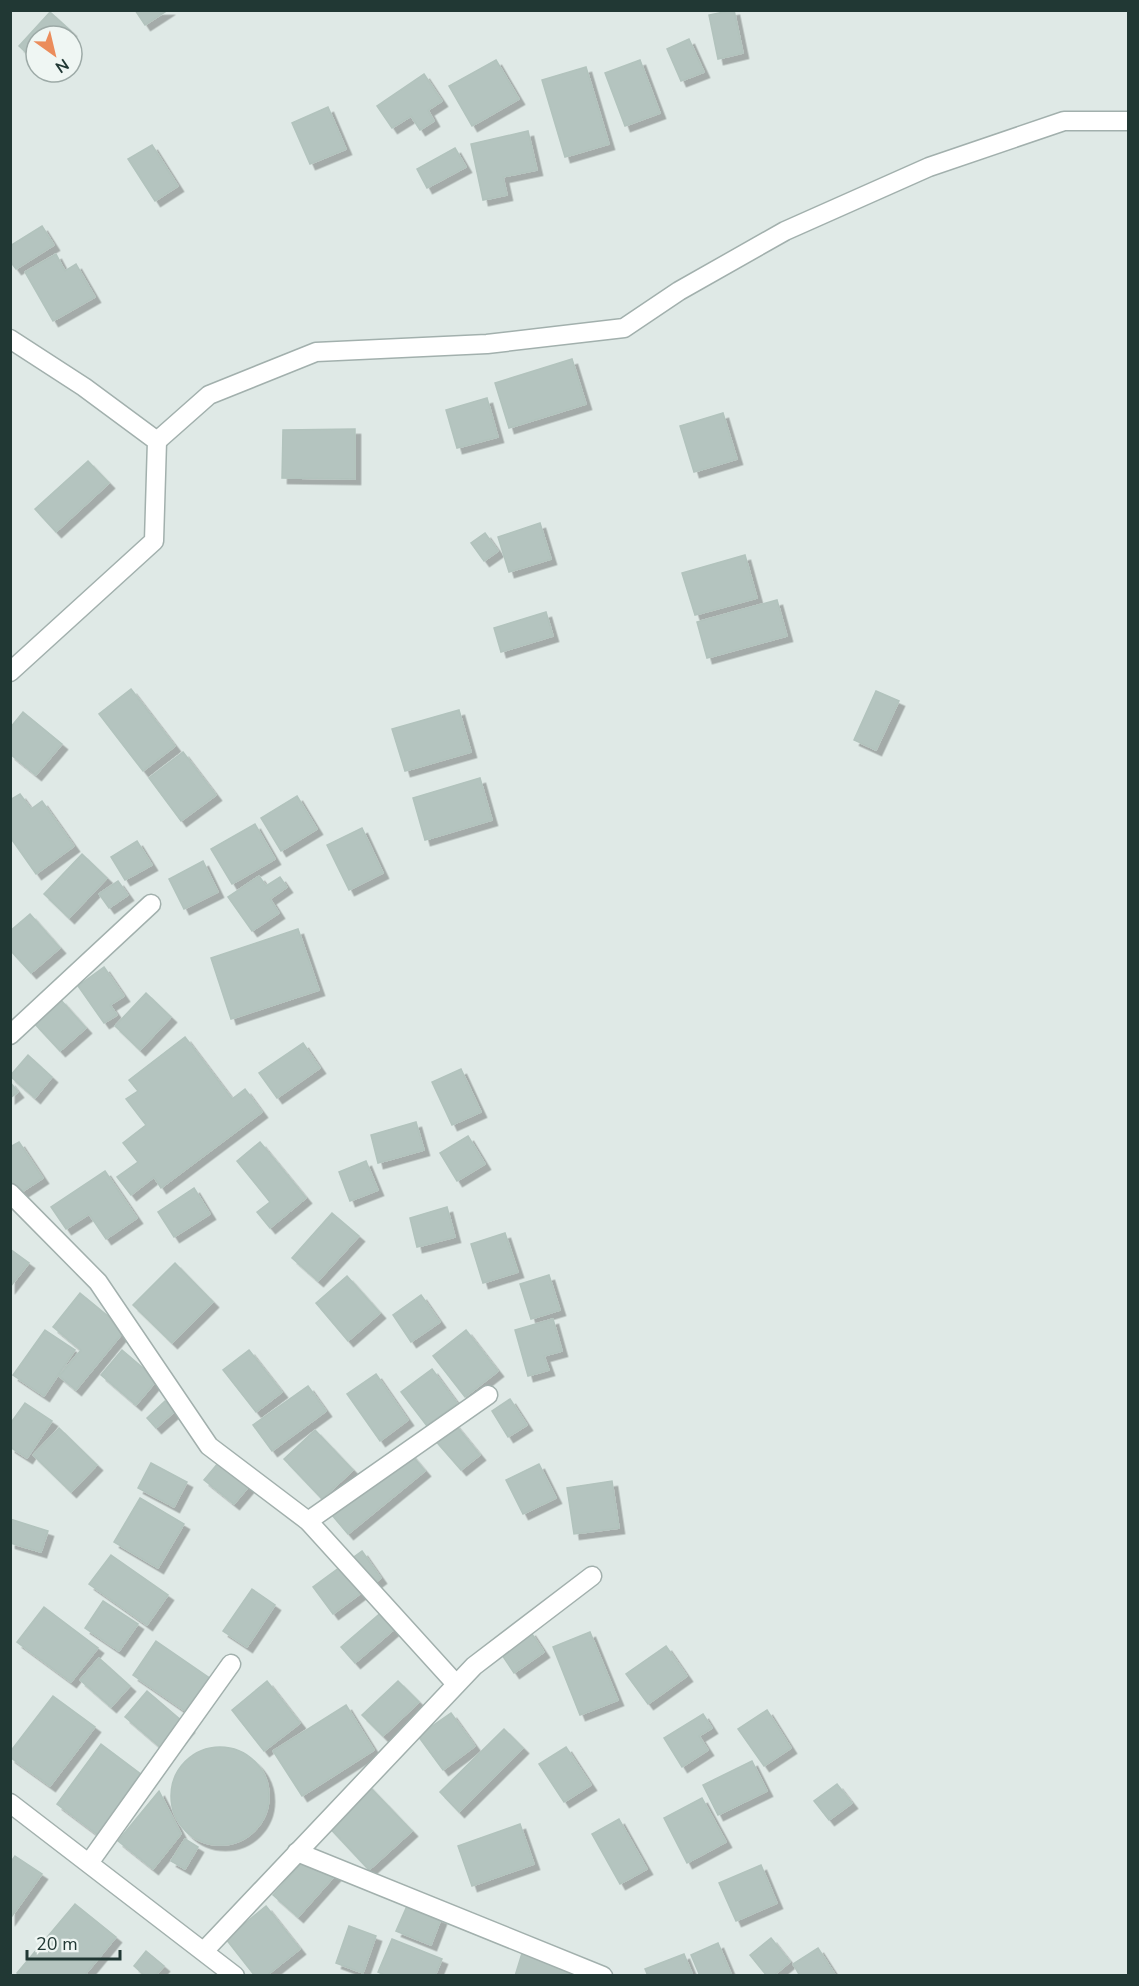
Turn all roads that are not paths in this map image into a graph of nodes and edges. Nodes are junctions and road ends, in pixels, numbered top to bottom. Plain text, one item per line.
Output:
1 (1128, 121) edge
2 (10, 339) edge
3 (157, 441) junction
4 (10, 672) edge
5 (151, 904) dead end
6 (10, 1035) edge
7 (10, 1193) edge
8 (488, 1395) dead end
9 (308, 1521) junction
10 (592, 1576) dead end
11 (231, 1664) dead end
12 (456, 1684) junction
13 (10, 1803) edge
14 (297, 1852) junction
15 (89, 1863) junction
16 (204, 1951) junction
17 (235, 1976) edge
18 (603, 1976) edge

1 - 3 street
2 - 3 street
3 - 4 street
5 - 6 street
7 - 9 street
8 - 9 street
9 - 12 street
10 - 12 street
11 - 15 street
12 - 14 street
13 - 15 street
14 - 16 street
14 - 18 street
15 - 16 street
16 - 17 street

